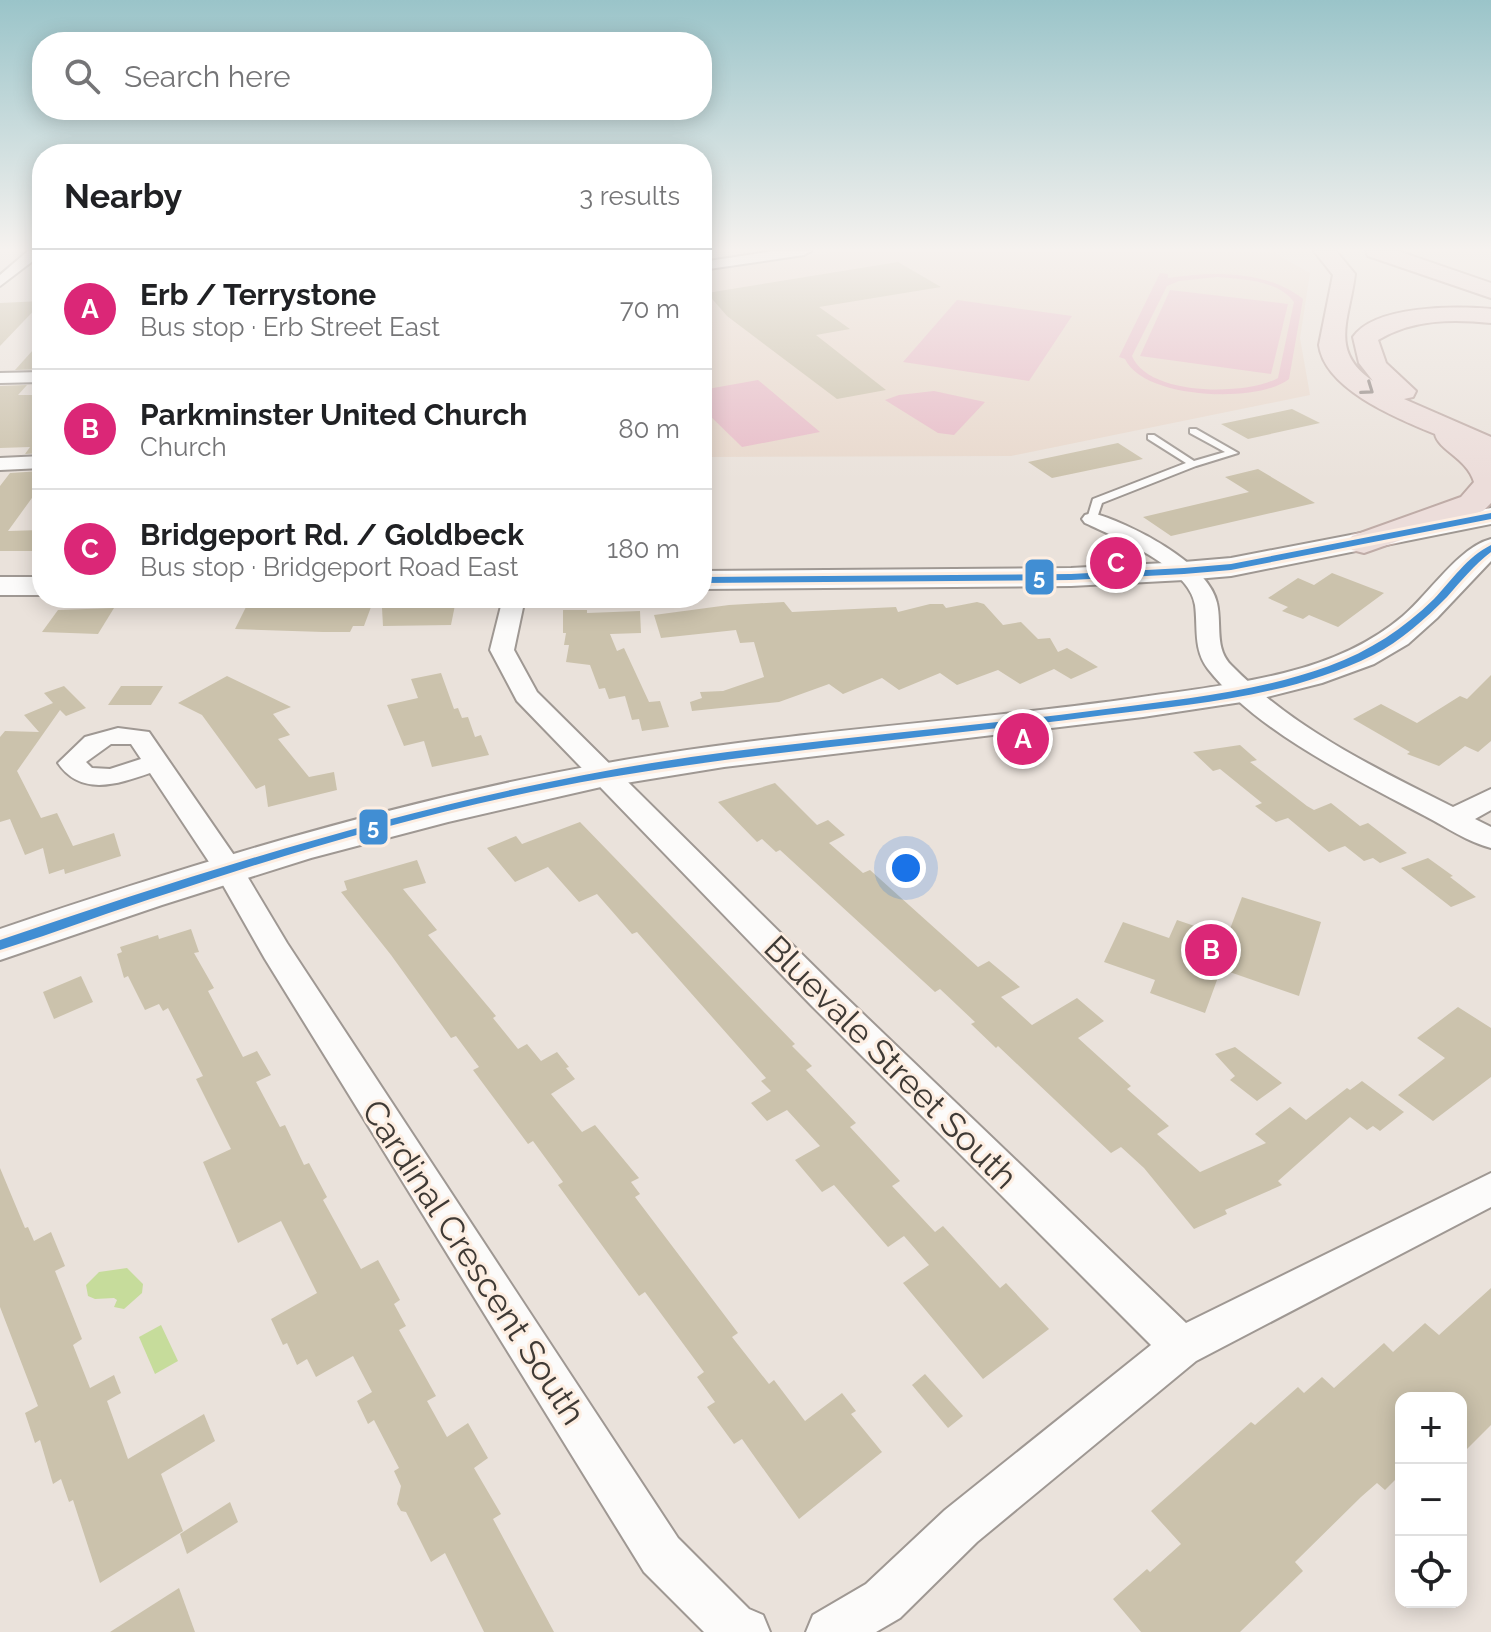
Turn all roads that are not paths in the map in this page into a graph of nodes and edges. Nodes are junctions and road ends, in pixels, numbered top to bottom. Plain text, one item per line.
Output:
1 (1333, 327) edge
2 (1379, 327) edge
3 (32, 377) edge
4 (0, 378) edge
5 (1408, 411) junction
6 (1491, 425) edge
7 (1193, 431) dead end
8 (1151, 437) dead end
9 (1491, 447) edge
10 (32, 462) edge
11 (0, 464) edge
12 (1193, 464) junction
13 (1491, 516) edge
14 (1092, 519) joint
15 (1364, 543) junction
16 (1491, 548) edge
17 (1184, 571) junction
18 (712, 580) edge
19 (0, 586) edge
20 (32, 586) edge
21 (512, 608) edge
22 (1245, 691) junction
23 (155, 763) dead end
24 (604, 775) junction
25 (1491, 798) edge
26 (1453, 819) junction
27 (1491, 839) edge
28 (228, 868) junction
29 (0, 945) edge
30 (1491, 1189) edge
31 (1181, 1347) junction
32 (746, 1632) edge
33 (830, 1632) edge

1 -> 5 highway
2 - 6 highway
3 - 4 street
5 - 9 highway
5 - 15 highway
7 - 12 lane
8 - 12 lane
10 - 11 street
12 - 14 lane
13 - 15 main road
14 - 17 street
15 - 17 main road
16 - 22 main road
17 - 18 main road
17 - 22 street
19 - 20 main road
21 - 24 street, Bluevale Street South
22 - 24 main road
22 - 26 street
23 - 28 street, Cardinal Crescent South
24 - 28 main road
24 - 31 street, Bluevale Street South
25 - 26 street
26 - 27 street
28 - 29 main road
28 - 32 street, Cardinal Crescent South
30 - 31 street
31 - 33 street

